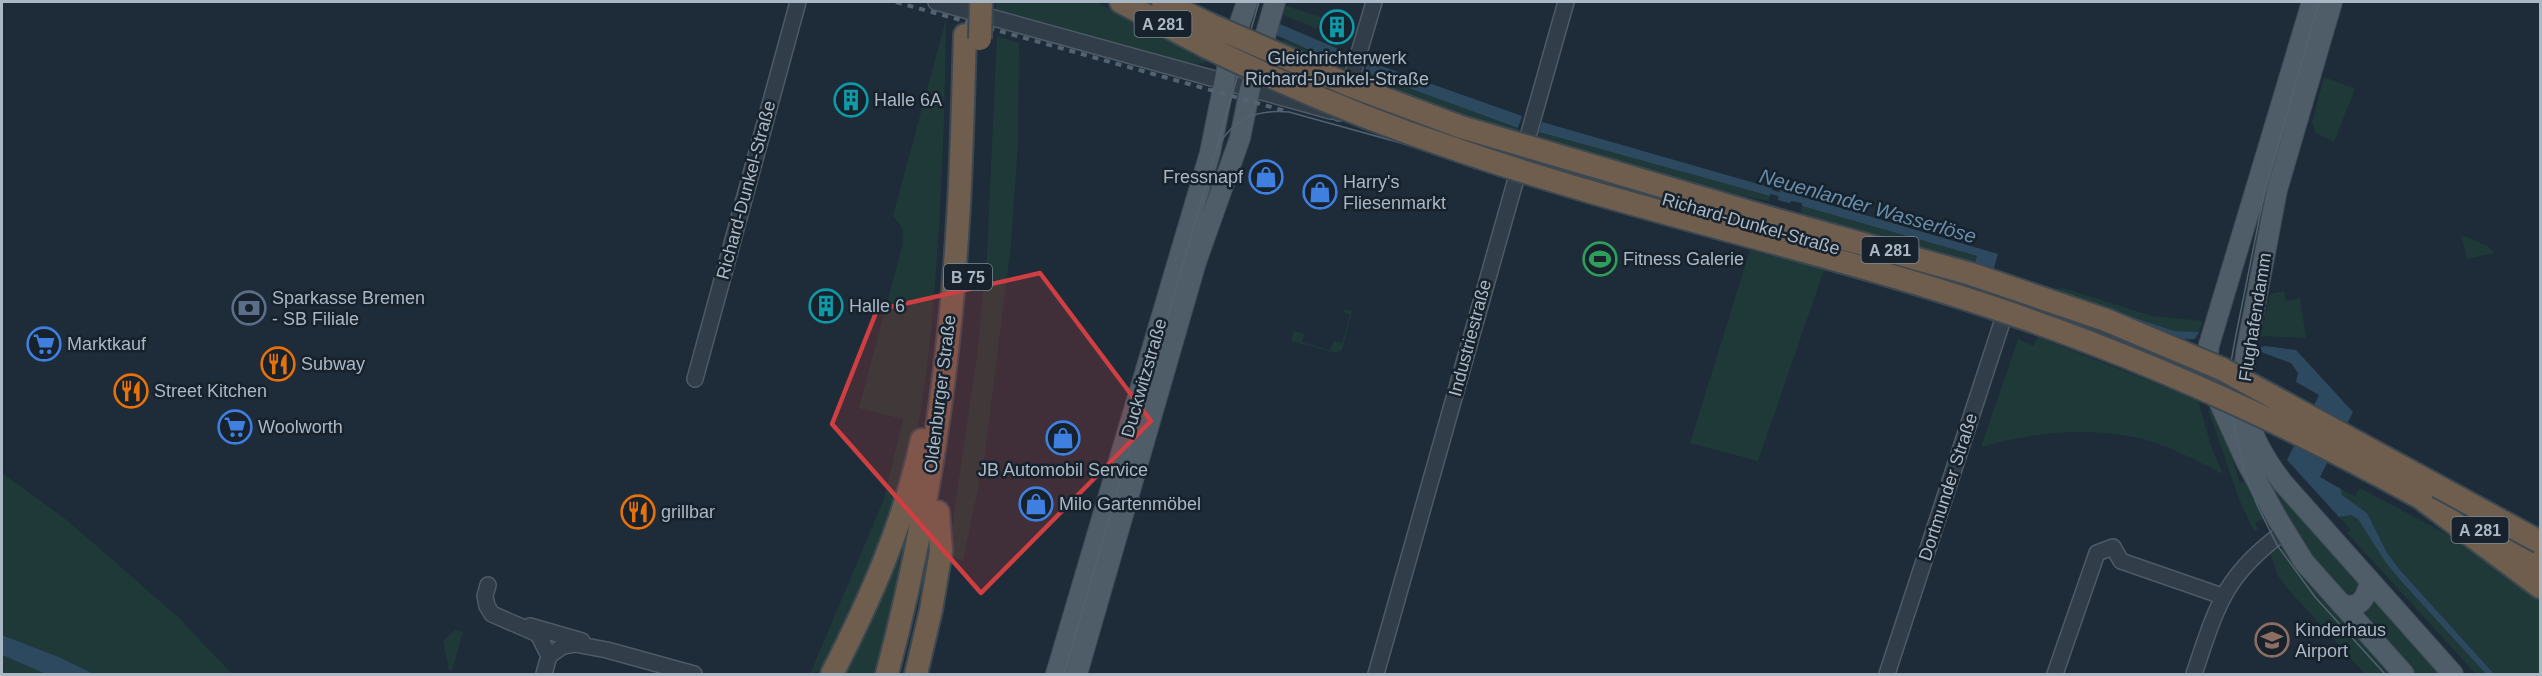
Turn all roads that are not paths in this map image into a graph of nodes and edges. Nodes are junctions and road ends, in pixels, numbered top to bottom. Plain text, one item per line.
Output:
1 (798, 2) edge
2 (936, 2) edge
3 (966, 2) edge
4 (981, 2) edge
5 (1122, 2) edge
6 (1163, 2) edge
7 (1246, 2) edge
8 (1275, 2) edge
9 (1374, 2) edge
10 (1566, 2) edge
11 (2312, 2) edge
12 (2332, 2) edge
13 (1208, 35) junction
14 (972, 37) junction
15 (1226, 81) junction
16 (1250, 89) junction
17 (1339, 113) junction
18 (1520, 157) junction
19 (2010, 300) junction
20 (695, 379) dead end
21 (2209, 380) junction
22 (2243, 395) junction
23 (940, 401) junction
24 (2421, 498) junction
25 (938, 512) junction
26 (2285, 531) junction
27 (2541, 542) edge
28 (2541, 562) edge
29 (2370, 583) junction
30 (488, 585) dead end
31 (2541, 587) edge
32 (2222, 596) junction
33 (2341, 604) junction
34 (517, 625) junction
35 (855, 629) junction
36 (608, 650) junction
37 (549, 656) junction
38 (544, 675) edge
39 (693, 675) edge
40 (823, 675) edge
41 (832, 675) edge
42 (887, 675) edge
43 (901, 675) edge
44 (916, 675) edge
45 (1056, 675) edge
46 (1077, 675) edge
47 (1376, 675) edge
48 (1887, 675) edge
49 (2055, 675) edge
50 (2194, 675) edge
51 (2404, 675) edge
52 (2453, 675) edge

1 - 20 street, Richard-Dunkel-Straße
2 - 15 street
3 - 14 highway, Oldenburger Straße / B 75
4 - 14 highway, Oldenburger Straße / B 75, bridge
5 - 13 highway, A 281
6 - 13 highway, A 281
7 - 15 main road, Duckwitzstraße
8 - 16 main road, Duckwitzstraße
9 - 17 street
10 - 18 street, Industriestraße
11 - 21 main road, Flughafendamm
12 - 22 main road, Flughafendamm
13 - 24 highway, A 281, bridge
13 - 27 highway, A 281, bridge
14 - 23 highway, Oldenburger Straße / B 75
14 - 25 highway, Oldenburger Straße / B 75
15 - 16 street
15 - 45 main road, Duckwitzstraße
16 - 17 street, Richard-Dunkel-Straße
16 - 46 main road, Duckwitzstraße
17 - 18 street, Richard-Dunkel-Straße
18 - 19 street, Richard-Dunkel-Straße
18 - 47 street, Industriestraße
19 - 21 street, Richard-Dunkel-Straße
19 - 48 street, Dortmunder Straße
21 - 22 street, Richard-Dunkel-Straße
21 - 26 main road, Flughafendamm
22 - 29 main road, Flughafendamm
23 - 35 highway
23 - 42 highway, Oldenburger Straße / B 75
24 - 28 highway, A 281
24 - 31 highway
25 - 43 highway, Oldenburger Straße / B 75
25 - 44 highway
26 - 32 street
26 - 33 main road, Flughafendamm
29 - 33 main road
29 - 52 main road, Flughafendamm
30 - 34 street
32 - 49 street
32 - 50 street
33 - 51 main road, Flughafendamm
34 - 36 street
34 - 37 street
35 - 40 street
35 - 41 highway
36 - 37 street
36 - 39 street
37 - 38 street

